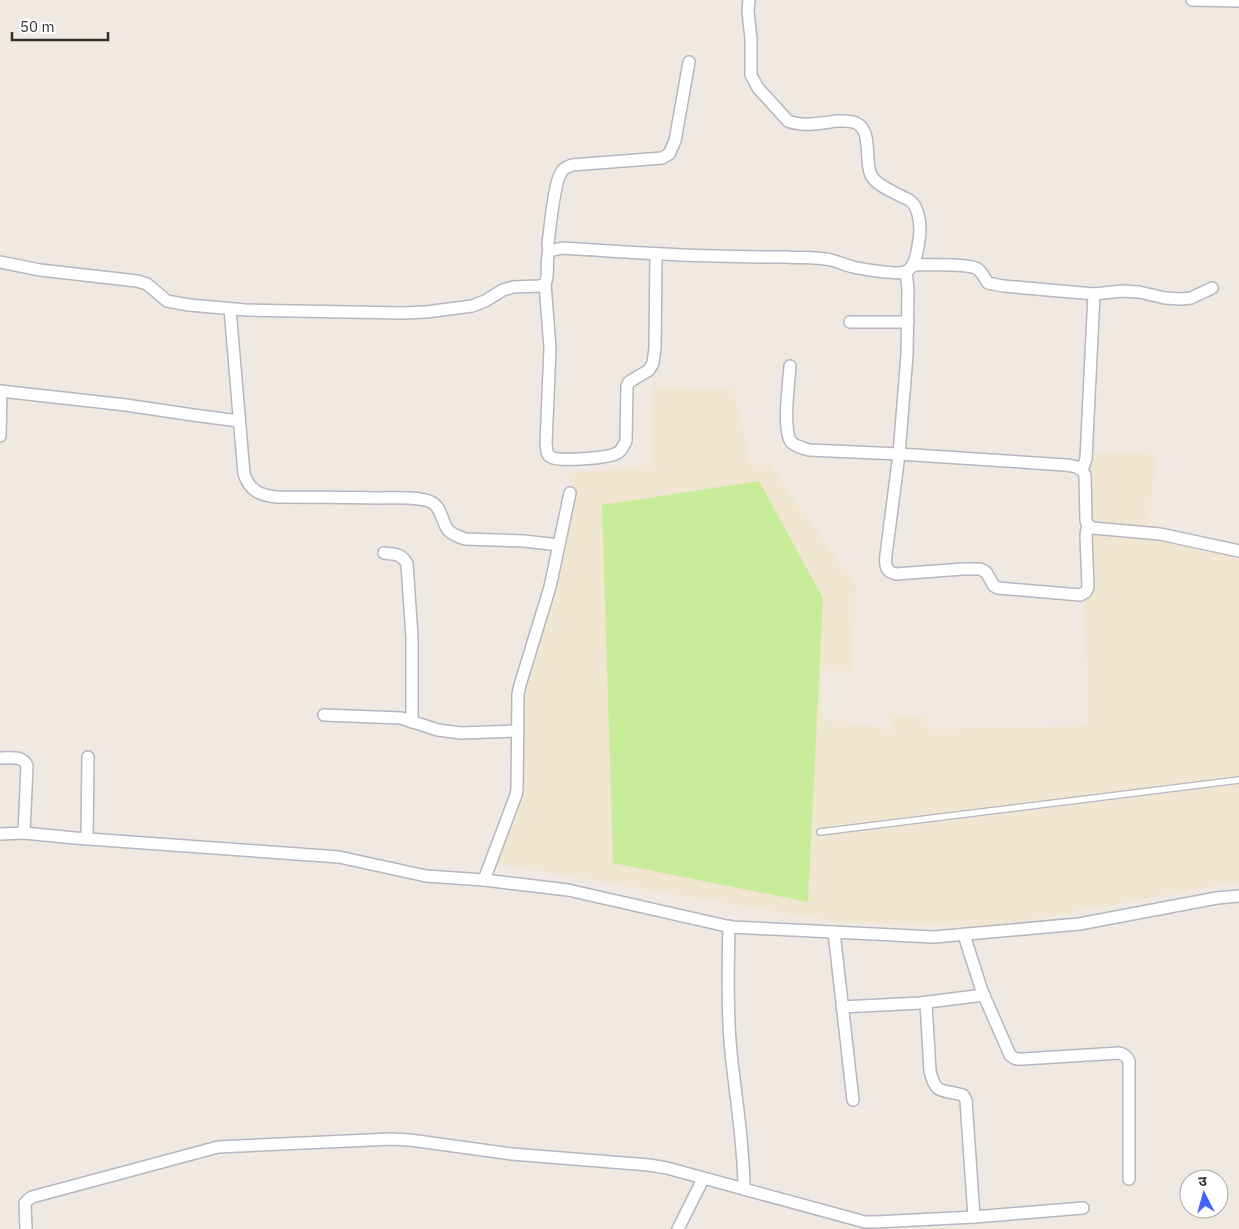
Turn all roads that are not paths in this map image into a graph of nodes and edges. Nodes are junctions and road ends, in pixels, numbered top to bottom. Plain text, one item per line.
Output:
1 (749, 0) edge
2 (1192, 0) edge
3 (1239, 1) edge
4 (689, 62) dead end
5 (549, 251) junction
6 (656, 254) junction
7 (0, 262) edge
8 (909, 268) junction
9 (545, 284) junction
10 (1212, 288) dead end
11 (1094, 294) junction
12 (230, 309) junction
13 (850, 322) dead end
14 (908, 322) junction
15 (790, 366) dead end
16 (0, 391) edge
17 (239, 421) junction
18 (0, 436) edge
19 (899, 454) junction
20 (1082, 470) junction
21 (570, 493) dead end
22 (1088, 525) junction
23 (559, 545) junction
24 (1239, 551) edge
25 (384, 553) dead end
26 (324, 715) dead end
27 (412, 722) junction
28 (518, 731) junction
29 (88, 757) dead end
30 (0, 758) edge
31 (1239, 780) edge
32 (820, 832) dead end
33 (24, 833) junction
34 (0, 834) edge
35 (86, 839) junction
36 (484, 880) junction
37 (1239, 896) edge
38 (728, 926) junction
39 (834, 932) junction
40 (964, 935) junction
41 (984, 995) junction
42 (926, 1003) junction
43 (842, 1007) junction
44 (853, 1100) dead end
45 (703, 1179) junction
46 (1129, 1179) dead end
47 (744, 1189) junction
48 (1083, 1208) dead end
49 (974, 1217) junction
50 (26, 1229) edge
51 (678, 1229) edge

1 - 8 street
2 - 3 street
4 - 5 street
5 - 6 street
5 - 9 street
6 - 8 street
6 - 9 street
7 - 12 street
8 - 11 street
8 - 14 street
9 - 12 street
10 - 11 street
11 - 20 street
12 - 17 street
13 - 14 street
14 - 19 street
15 - 19 street
16 - 17 street
16 - 18 street
17 - 23 street
19 - 20 street
19 - 22 street
20 - 22 street
21 - 23 street
22 - 24 street
23 - 28 street
25 - 27 street
26 - 27 street
27 - 28 street
28 - 36 street
29 - 35 street
30 - 33 street
31 - 32 lane
33 - 34 street
33 - 35 street
35 - 36 street
36 - 38 street
37 - 40 street
38 - 39 street
38 - 47 street
39 - 40 street
39 - 43 street
40 - 41 street
41 - 42 street
41 - 46 street
42 - 43 street
42 - 49 street
43 - 44 street
45 - 47 street
45 - 50 street
45 - 51 street
47 - 49 street
48 - 49 street

